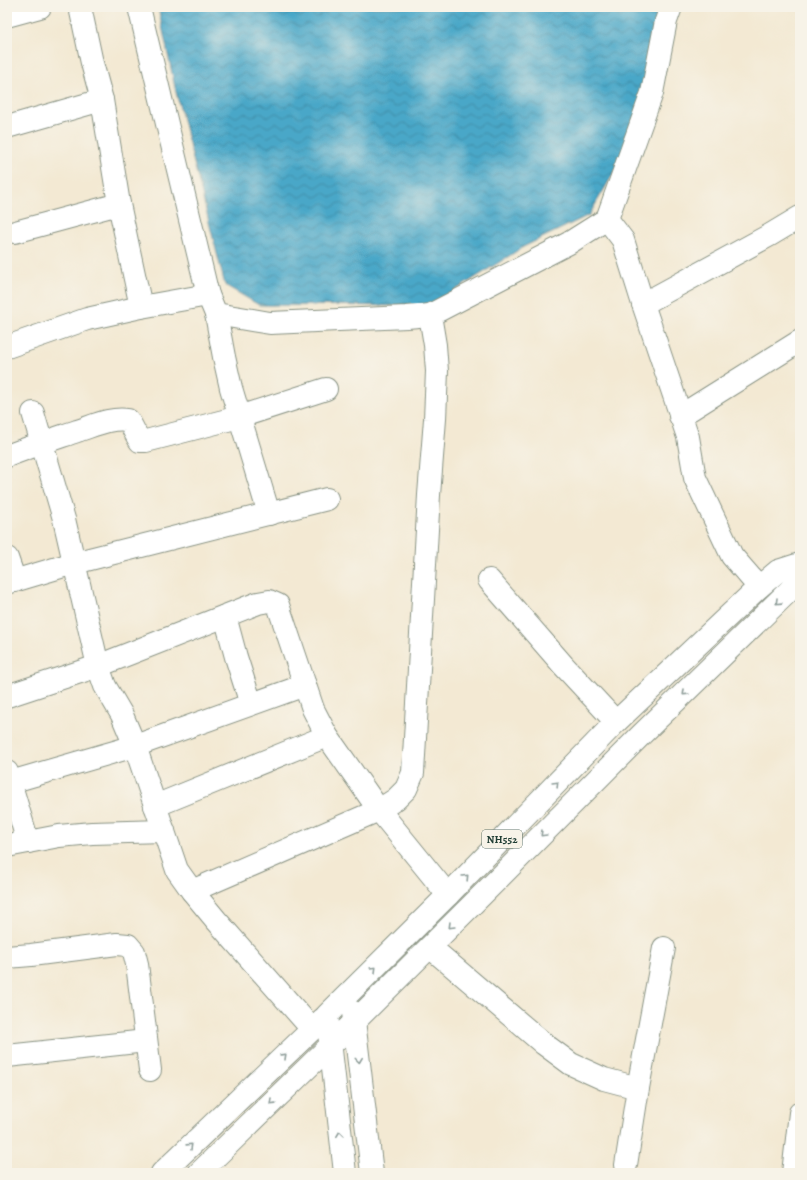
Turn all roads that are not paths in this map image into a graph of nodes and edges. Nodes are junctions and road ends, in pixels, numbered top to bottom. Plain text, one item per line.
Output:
1 (80, 7) edge
2 (139, 7) edge
3 (671, 7) edge
4 (102, 100) junction
5 (7, 127) edge
6 (119, 204) junction
7 (800, 217) edge
8 (607, 219) junction
9 (14, 232) dead end
10 (643, 304) junction
11 (212, 305) junction
12 (141, 307) junction
13 (430, 315) junction
14 (800, 341) edge
15 (7, 346) edge
16 (326, 389) dead end
17 (33, 413) dead end
18 (680, 416) junction
19 (239, 417) junction
20 (41, 442) junction
21 (7, 456) edge
22 (327, 499) dead end
23 (269, 514) junction
24 (7, 558) edge
25 (74, 563) junction
26 (800, 564) edge
27 (800, 571) edge
28 (489, 580) dead end
29 (11, 582) edge
30 (759, 587) junction
31 (225, 616) junction
32 (98, 666) junction
33 (305, 684) junction
34 (7, 696) edge
35 (251, 704) junction
36 (616, 722) junction
37 (327, 736) junction
38 (135, 746) junction
39 (8, 779) edge
40 (155, 806) junction
41 (379, 810) junction
42 (164, 831) junction
43 (17, 844) edge
44 (192, 891) junction
45 (448, 895) junction
46 (430, 947) junction
47 (664, 948) dead end
48 (7, 957) edge
49 (350, 993) junction
50 (319, 1022) junction
51 (354, 1022) junction
52 (146, 1041) junction
53 (330, 1046) junction
54 (7, 1056) edge
55 (150, 1070) dead end
56 (638, 1088) junction
57 (800, 1113) edge
58 (626, 1164) dead end
59 (162, 1173) edge
60 (199, 1173) edge
61 (345, 1173) edge
62 (372, 1173) edge
63 (793, 1173) edge

1 - 4 main road
2 - 11 main road
3 - 8 main road
4 - 5 main road
4 - 6 main road
6 - 9 main road
6 - 12 main road
7 - 10 main road
8 - 10 main road
8 - 13 main road
10 - 18 main road
11 - 12 main road
11 - 13 main road
11 - 19 main road
12 - 15 main road
13 - 41 main road
14 - 18 main road
16 - 19 main road
17 - 20 main road
18 - 30 main road
19 - 20 main road
19 - 23 main road
20 - 21 main road
20 - 25 main road
22 - 23 main road
23 - 25 main road
24 - 29 main road
25 - 29 main road
25 - 32 main road
26 - 30 main road, NH552
27 -> 46 main road, NH552
28 - 36 main road
30 - 36 main road, NH552
31 - 32 main road
31 - 33 main road
31 - 35 main road
32 - 34 main road
32 - 38 main road
33 - 35 main road
33 - 37 main road
35 - 38 main road
45 -> 36 main road, NH552
37 - 40 main road
37 - 41 main road
38 - 39 main road
38 - 40 main road
39 - 43 main road
40 - 42 main road
41 - 44 main road
41 - 45 main road
42 - 43 main road
42 - 44 main road
44 - 50 main road
49 -> 45 main road, NH552
46 - 51 main road, NH552
46 - 56 main road
47 - 56 main road
48 - 52 main road
49 - 50 main road, NH552
49 - 51 main road
50 - 53 main road
59 -> 50 main road
51 - 53 main road, NH552
51 -> 62 main road
52 - 54 main road
52 - 55 main road
53 -> 60 main road
61 -> 53 main road
56 - 58 main road
57 - 63 main road

